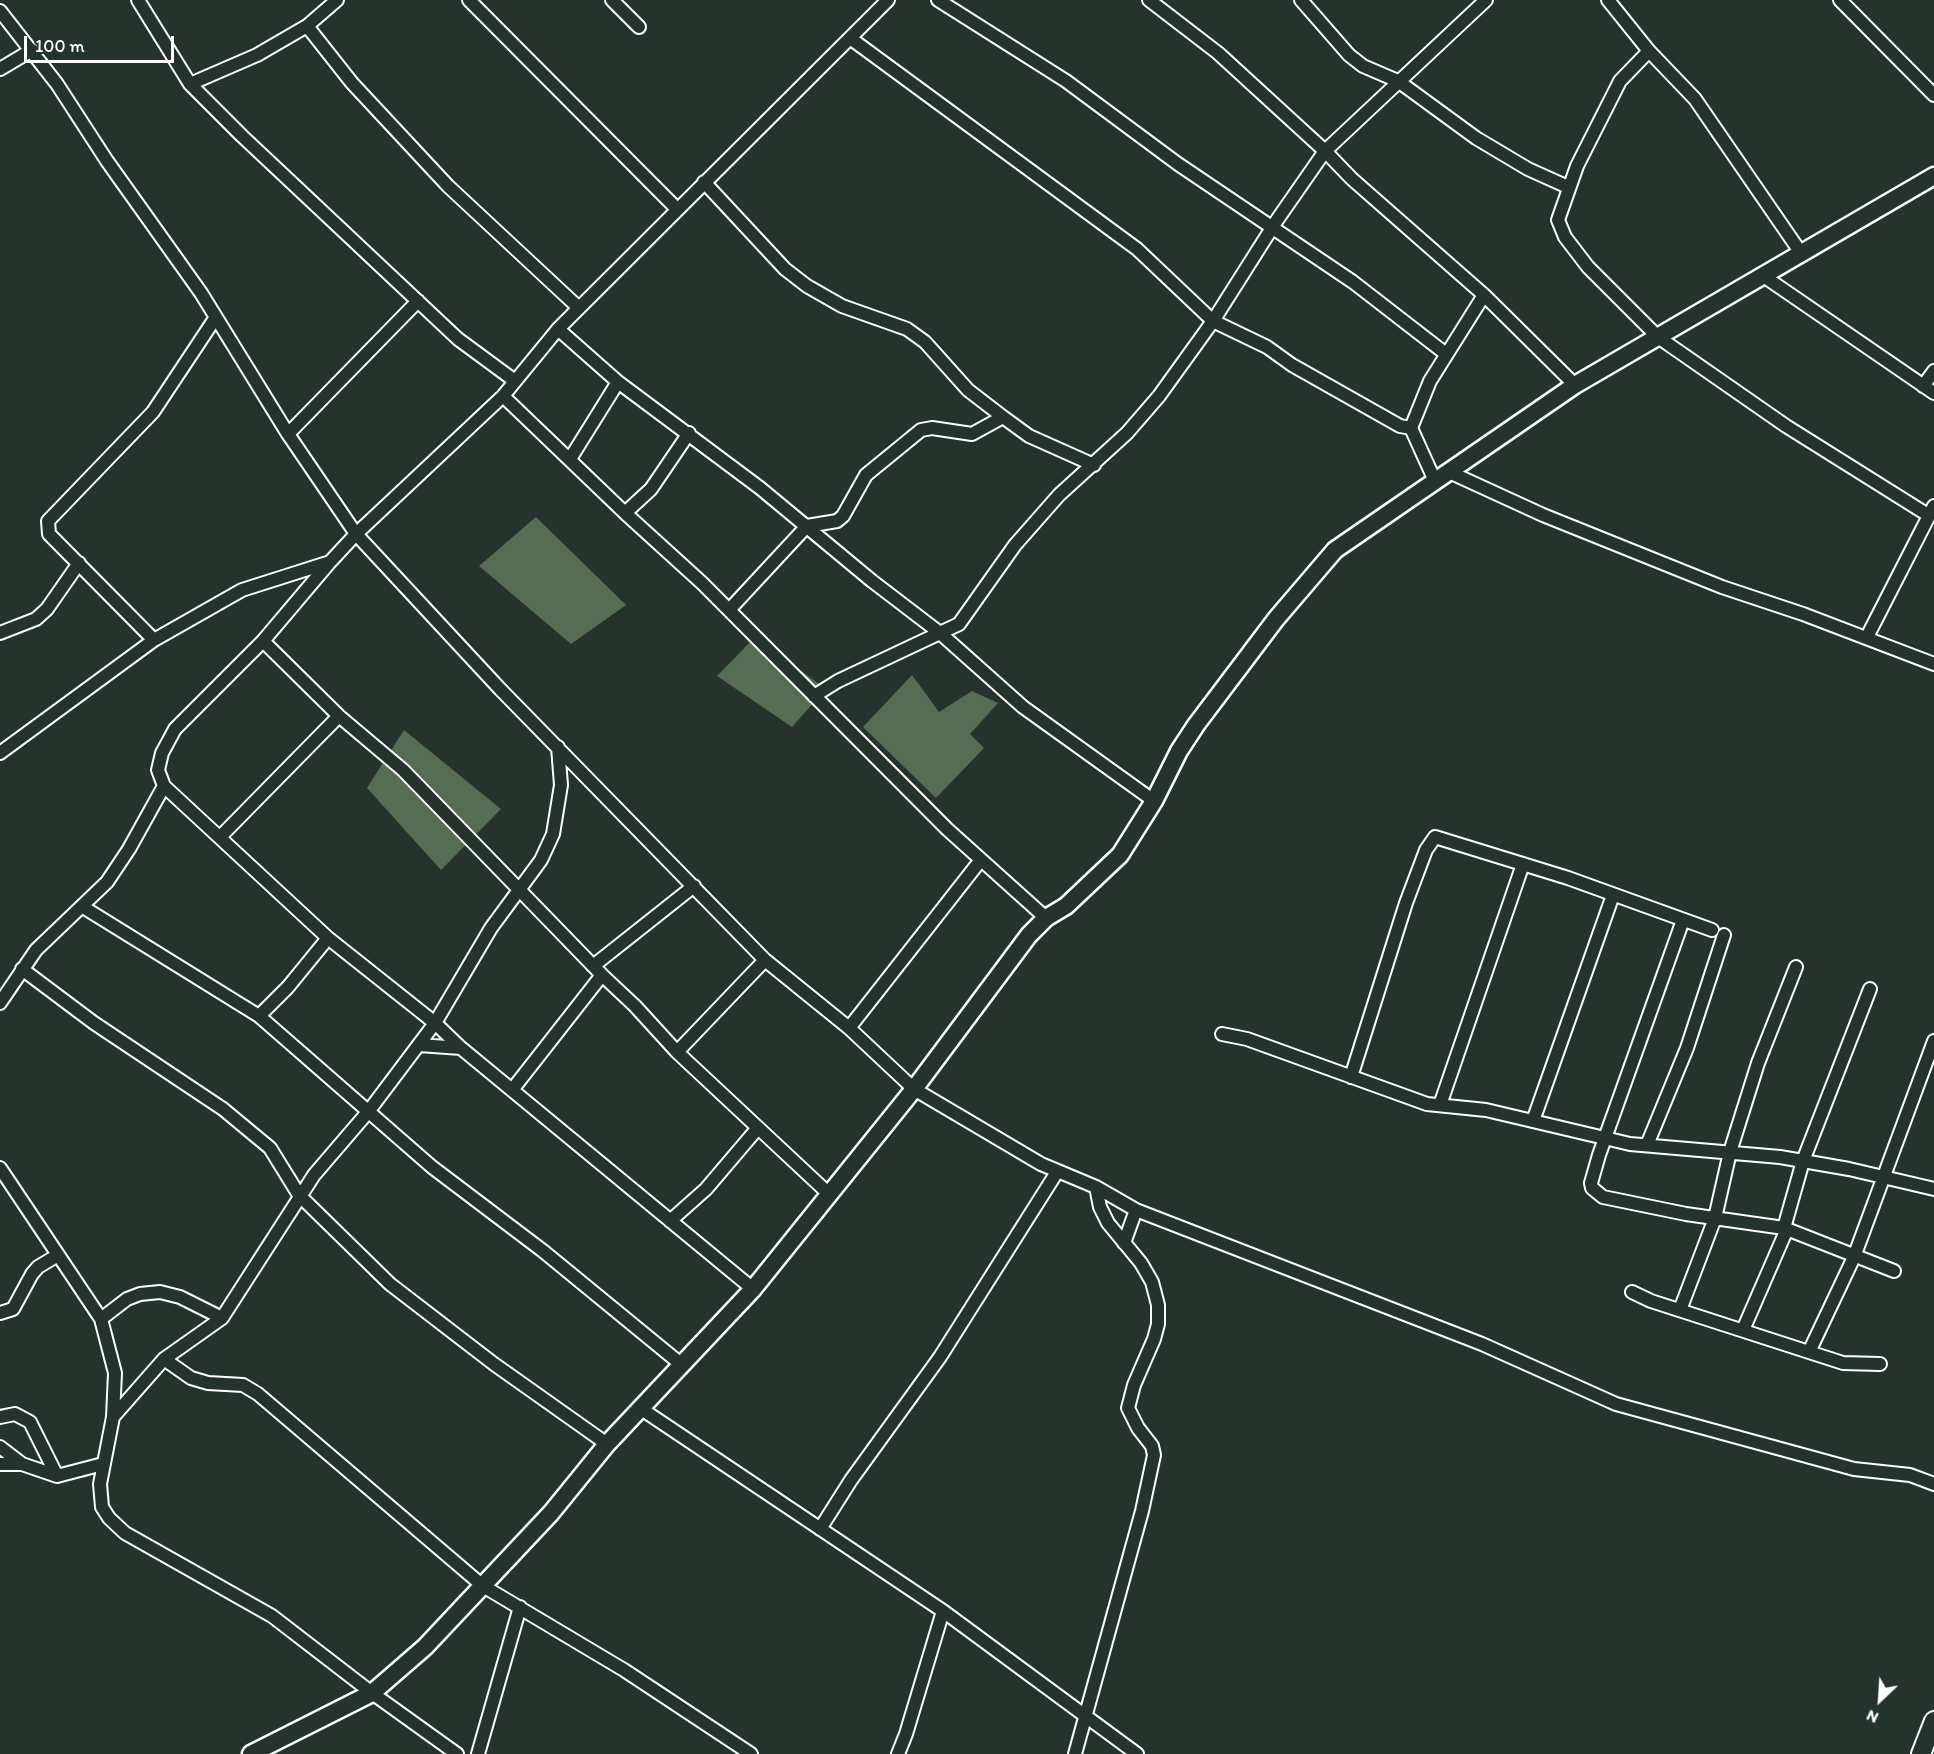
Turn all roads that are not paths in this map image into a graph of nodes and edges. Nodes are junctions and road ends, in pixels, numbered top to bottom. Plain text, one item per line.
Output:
1 (138, 0) edge
2 (337, 0) edge
3 (469, 0) edge
4 (612, 0) edge
5 (888, 0) edge
6 (938, 0) edge
7 (1149, 0) edge
8 (1301, 0) edge
9 (1486, 0) edge
10 (1608, 0) edge
11 (1840, 0) edge
12 (0, 11) edge
13 (307, 26) junction
14 (639, 27) dead end
15 (850, 38) junction
16 (32, 50) junction
17 (1649, 51) junction
18 (0, 69) edge
19 (1398, 81) junction
20 (190, 84) junction
21 (1934, 95) edge
22 (1325, 151) junction
23 (1934, 176) edge
24 (704, 182) junction
25 (1568, 187) junction
26 (676, 208) junction
27 (1274, 226) junction
28 (1801, 253) junction
29 (1762, 275) junction
30 (1484, 295) junction
31 (418, 301) junction
32 (579, 308) junction
33 (216, 317) junction
34 (1213, 321) junction
35 (558, 329) junction
36 (1658, 337) junction
37 (1446, 354) junction
38 (1934, 370) edge
39 (516, 381) junction
40 (618, 382) junction
41 (1575, 386) junction
42 (1929, 389) edge
43 (503, 396) junction
44 (1003, 417) junction
45 (1411, 428) junction
46 (689, 433) junction
47 (288, 434) junction
48 (570, 459) junction
49 (1094, 465) junction
50 (1441, 476) junction
51 (1931, 511) edge
52 (625, 513) junction
53 (807, 526) junction
54 (356, 534) junction
55 (330, 562) junction
56 (80, 563) junction
57 (729, 610) junction
58 (0, 633) edge
59 (940, 633) junction
60 (1867, 637) junction
61 (154, 640) junction
62 (263, 641) junction
63 (1934, 664) edge
64 (814, 696) junction
65 (339, 716) junction
66 (558, 747) junction
67 (0, 753) edge
68 (164, 786) junction
69 (1154, 801) junction
70 (220, 837) junction
71 (980, 861) junction
72 (1523, 864) junction
73 (694, 886) junction
74 (518, 889) junction
75 (1613, 894) junction
76 (83, 907) junction
77 (1046, 918) junction
78 (1683, 920) junction
79 (1712, 930) dead end
80 (1724, 935) dead end
81 (328, 938) junction
82 (765, 960) junction
83 (593, 966) junction
84 (1796, 968) dead end
85 (22, 969) junction
86 (602, 975) junction
87 (1870, 989) dead end
88 (0, 1003) edge
89 (259, 1016) junction
90 (435, 1023) junction
91 (849, 1028) junction
92 (1222, 1034) dead end
93 (1934, 1041) edge
94 (420, 1045) junction
95 (461, 1048) junction
96 (677, 1052) junction
97 (1351, 1077) junction
98 (914, 1089) junction
99 (512, 1090) junction
100 (1440, 1105) junction
101 (368, 1112) junction
102 (1533, 1121) junction
103 (757, 1129) junction
104 (1606, 1139) junction
105 (1647, 1145) junction
106 (1730, 1152) junction
107 (1803, 1161) junction
108 (0, 1168) edge
109 (1057, 1172) junction
110 (1886, 1177) junction
111 (1096, 1187) junction
112 (1934, 1189) edge
113 (829, 1194) junction
114 (299, 1196) junction
115 (1136, 1210) junction
116 (1715, 1218) junction
117 (670, 1221) junction
118 (1785, 1229) junction
119 (1124, 1243) junction
120 (58, 1255) junction
121 (1854, 1257) junction
122 (1894, 1271) dead end
123 (753, 1289) junction
124 (1632, 1292) dead end
125 (1680, 1310) junction
126 (0, 1313) edge
127 (222, 1318) junction
128 (101, 1319) junction
129 (1743, 1330) junction
130 (1809, 1352) junction
131 (164, 1359) junction
132 (1880, 1364) dead end
133 (682, 1365) junction
134 (640, 1408) junction
135 (0, 1417) edge
136 (113, 1417) junction
137 (607, 1444) junction
138 (0, 1447) edge
139 (0, 1464) edge
140 (22, 1464) junction
141 (103, 1464) junction
142 (57, 1476) junction
143 (1934, 1484) edge
144 (820, 1529) junction
145 (483, 1586) junction
146 (520, 1607) junction
147 (943, 1611) junction
148 (372, 1693) junction
149 (1084, 1715) junction
150 (1934, 1721) edge
151 (251, 1754) edge
152 (457, 1754) edge
153 (478, 1754) edge
154 (751, 1754) edge
155 (897, 1754) edge
156 (1075, 1754) edge
157 (1137, 1754) edge
158 (1922, 1754) edge

1 - 20 street
2 - 13 street
3 - 26 street
4 - 14 street
5 - 15 street
6 - 27 street
7 - 22 street
8 - 19 street
9 - 19 street
10 - 17 street
11 - 21 street
12 - 16 street
13 - 20 street
13 - 32 street
15 - 24 street
15 - 34 street
16 - 18 street
16 - 33 street
17 - 25 street
17 - 28 street
19 - 22 street
19 - 25 street
20 - 31 street
22 - 27 street
22 - 30 street
23 - 28 street
24 - 26 street
24 - 44 street
25 - 36 street
26 - 32 street
27 - 34 street
27 - 37 street
28 - 29 street
29 - 36 street
29 - 42 street
30 - 37 street
30 - 41 street
31 - 39 street
31 - 47 street
32 - 35 street
33 - 47 street
33 - 56 street
34 - 45 street
34 - 49 street
35 - 39 street
35 - 40 street
36 - 41 street
36 - 51 street
37 - 45 street
38 - 42 street
39 - 43 street
40 - 46 street
40 - 48 street
41 - 50 street
43 - 48 street
43 - 54 street
44 - 49 street
44 - 53 street
45 - 50 street
46 - 52 street
46 - 53 street
47 - 54 street
48 - 52 street
49 - 59 street
50 - 60 street
50 - 69 street
51 - 60 street
52 - 57 street
53 - 57 street
53 - 59 street
54 - 55 street
54 - 66 street
55 - 61 street
55 - 62 street
56 - 58 street
56 - 61 street
57 - 64 street
59 - 64 street
59 - 69 street
60 - 63 street
61 - 67 street
62 - 65 street
62 - 68 street
64 - 71 street
65 - 70 street
65 - 74 street
66 - 73 street
66 - 74 street
68 - 70 street
68 - 76 street
69 - 77 street
70 - 81 street
71 - 77 street
71 - 91 street
72 - 75 street
72 - 97 street
72 - 100 street
73 - 82 street
73 - 83 street
74 - 83 street
74 - 90 street
75 - 78 street
75 - 102 street
76 - 85 street
76 - 89 street
77 - 98 street
78 - 79 street
78 - 104 street
80 - 105 street
81 - 89 street
81 - 90 street
82 - 91 street
82 - 96 street
83 - 86 street
84 - 106 street
85 - 88 street
85 - 114 street
86 - 96 street
86 - 99 street
87 - 107 street
89 - 101 street
90 - 94 street
90 - 95 street
91 - 98 street
92 - 97 street
93 - 110 street
94 - 95 street
94 - 101 street
95 - 99 street
96 - 103 street
97 - 100 street
98 - 109 street
98 - 113 street
99 - 117 street
100 - 102 street
101 - 114 street
101 - 133 street
102 - 104 street
103 - 113 street
103 - 117 street
104 - 105 street
104 - 116 street
105 - 106 street
106 - 107 street
106 - 116 street
107 - 110 street
107 - 118 street
108 - 120 street
109 - 111 street
109 - 144 street
110 - 112 street
110 - 121 street
111 - 115 street
111 - 119 street
113 - 123 street
114 - 127 street
114 - 137 street
115 - 119 street
115 - 143 street
116 - 118 street
116 - 125 street
117 - 123 street
118 - 121 street
118 - 129 street
119 - 149 street
120 - 126 street
120 - 128 street
121 - 122 street
121 - 130 street
123 - 133 street
124 - 125 street
125 - 129 street
127 - 128 street
127 - 131 street
128 - 136 street
129 - 130 street
130 - 132 street
131 - 136 street
131 - 145 street
133 - 134 street
134 - 137 street
134 - 144 street
135 - 142 street
136 - 141 street
137 - 145 street
138 - 140 street
139 - 140 street
140 - 142 street
141 - 142 street
141 - 148 street
144 - 147 street
145 - 146 street
145 - 148 street
146 - 153 street
146 - 154 street
147 - 149 street
147 - 155 street
148 - 151 street
148 - 152 street
149 - 156 street
149 - 157 street
150 - 158 main road

